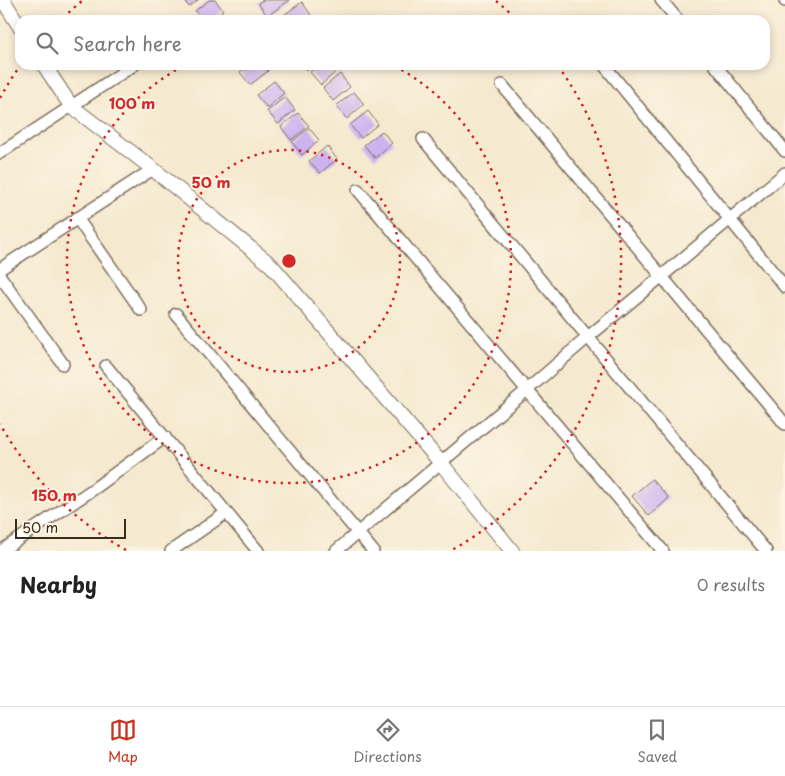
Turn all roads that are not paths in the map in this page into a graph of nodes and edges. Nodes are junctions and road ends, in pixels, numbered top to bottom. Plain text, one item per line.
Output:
1 (3, 0) edge
2 (661, 0) edge
3 (674, 15) edge
4 (15, 19) edge
5 (47, 70) edge
6 (126, 70) edge
7 (608, 70) edge
8 (719, 70) edge
9 (502, 85) dead end
10 (71, 106) junction
11 (423, 139) dead end
12 (785, 151) edge
13 (0, 153) edge
14 (153, 168) junction
15 (785, 173) edge
16 (358, 190) dead end
17 (77, 218) junction
18 (729, 219) junction
19 (0, 269) edge
20 (0, 276) edge
21 (662, 276) junction
22 (785, 287) edge
23 (141, 310) dead end
24 (176, 314) dead end
25 (588, 336) junction
26 (63, 364) dead end
27 (106, 366) dead end
28 (527, 390) junction
29 (785, 424) edge
30 (164, 437) junction
31 (441, 463) junction
32 (226, 513) junction
33 (358, 533) junction
34 (1, 551) edge
35 (171, 551) edge
36 (258, 551) edge
37 (336, 551) edge
38 (373, 551) edge
39 (512, 551) edge
40 (664, 551) edge
41 (766, 551) edge

1 - 4 street
2 - 3 street
5 - 10 street
6 - 10 street
7 - 18 street
8 - 12 street
9 - 21 street
10 - 13 street
10 - 14 street
11 - 25 street
14 - 17 street
14 - 31 street
15 - 18 street
16 - 28 street
17 - 19 street
17 - 23 street
18 - 21 street
18 - 22 street
20 - 26 street
21 - 25 street
21 - 29 street
24 - 33 street
25 - 28 street
25 - 41 street
27 - 30 street
28 - 31 street
28 - 40 street
30 - 32 street
30 - 34 street
31 - 33 street
31 - 39 street
32 - 35 street
32 - 36 street
33 - 37 street
33 - 38 street

